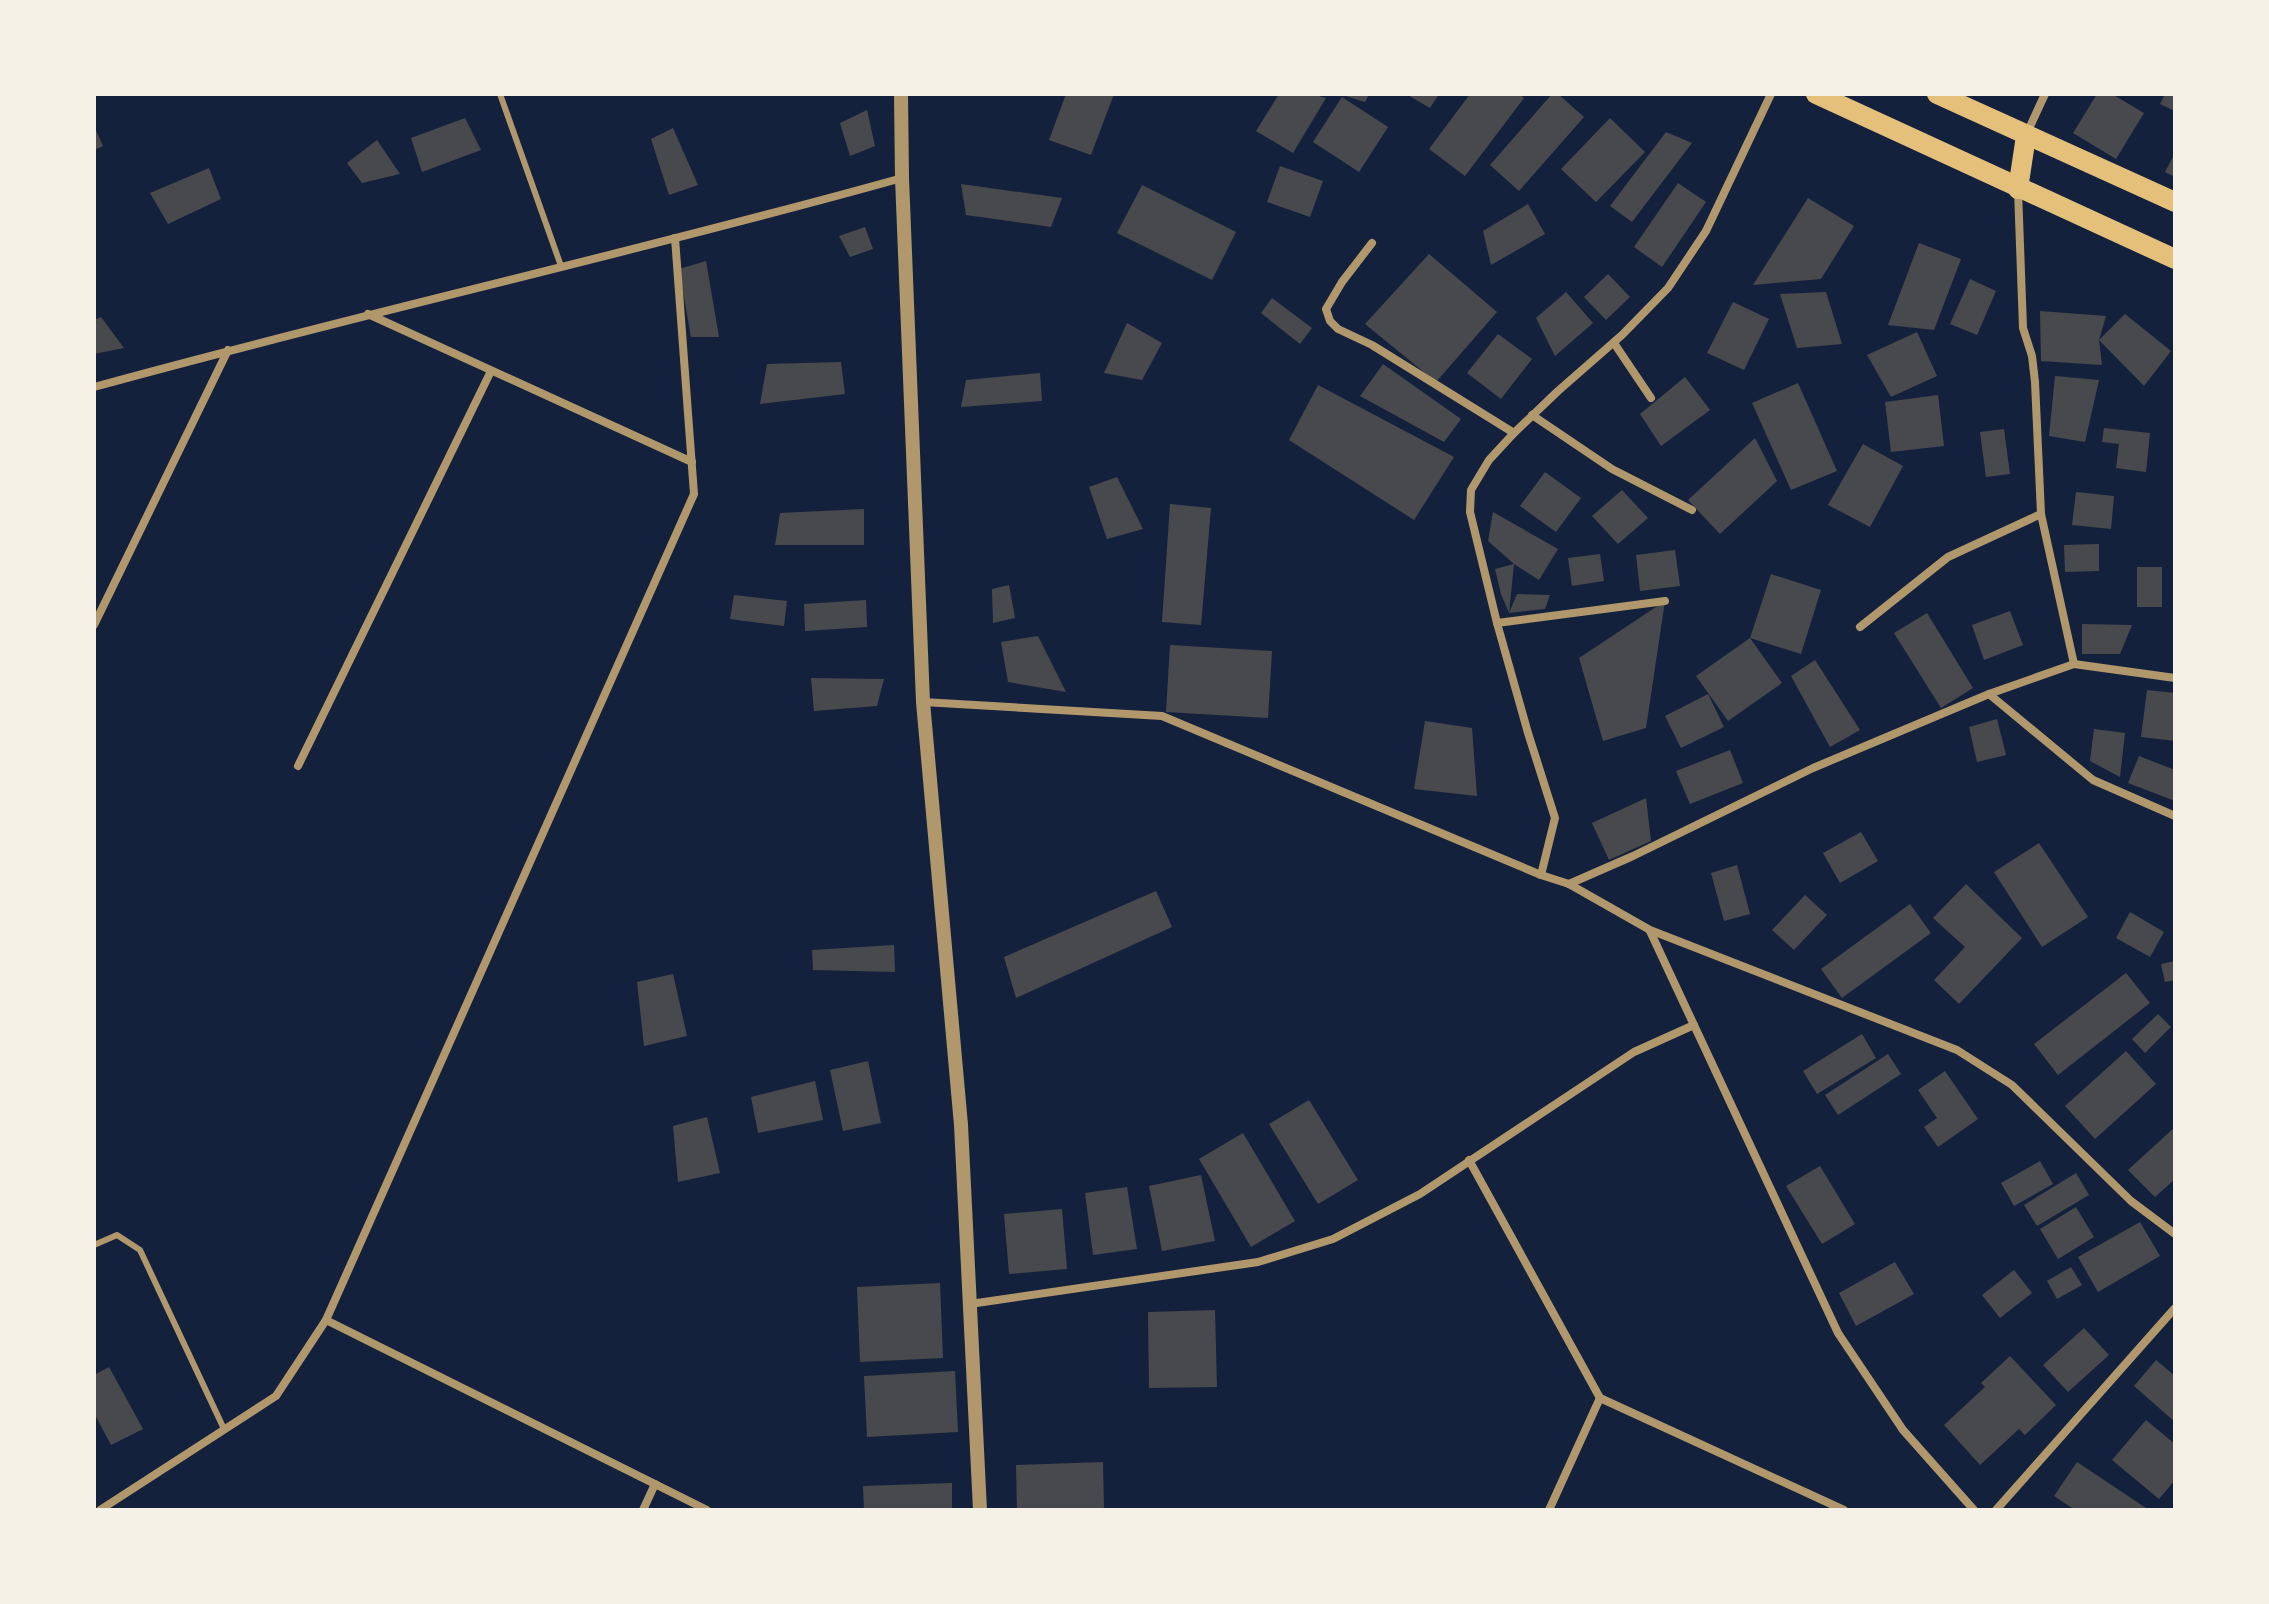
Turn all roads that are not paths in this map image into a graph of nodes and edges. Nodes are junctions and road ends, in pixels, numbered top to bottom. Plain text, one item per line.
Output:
1 (500, 94) edge
2 (901, 94) edge
3 (1771, 94) edge
4 (1816, 94) edge
5 (1937, 94) edge
6 (2045, 94) edge
7 (2026, 136) junction
8 (902, 178) junction
9 (2018, 189) junction
10 (2175, 202) edge
11 (675, 238) junction
12 (1372, 243) dead end
13 (2175, 259) edge
14 (561, 266) junction
15 (367, 314) junction
16 (1614, 343) junction
17 (228, 350) junction
18 (491, 371) junction
19 (94, 387) edge
20 (1651, 398) dead end
21 (1532, 415) junction
22 (1514, 433) junction
23 (692, 462) junction
24 (1692, 510) dead end
25 (2041, 514) junction
26 (1665, 601) dead end
27 (1497, 623) junction
28 (94, 625) edge
29 (1860, 627) dead end
30 (2074, 664) junction
31 (2175, 678) edge
32 (1989, 694) junction
33 (923, 702) junction
34 (298, 766) dead end
35 (2175, 816) edge
36 (1541, 875) junction
37 (1569, 884) junction
38 (1650, 930) junction
39 (1694, 1025) junction
40 (1469, 1160) junction
41 (2175, 1234) edge
42 (94, 1245) edge
43 (970, 1304) junction
44 (2175, 1308) edge
45 (326, 1320) junction
46 (1600, 1398) junction
47 (224, 1429) junction
48 (655, 1484) junction
49 (100, 1510) edge
50 (643, 1510) edge
51 (707, 1510) edge
52 (980, 1510) edge
53 (1549, 1510) edge
54 (1844, 1510) edge
55 (1974, 1510) edge
56 (1996, 1510) edge

1 - 14 lane
2 - 8 street
3 - 16 street
4 - 9 main road
5 - 7 main road
6 - 7 street
7 - 9 main road
7 - 10 main road
8 - 11 street
8 - 33 street
9 - 13 main road
9 - 25 street
11 - 14 street
11 - 23 street
12 - 22 street
14 - 15 street
15 - 17 street
15 - 18 street
16 - 20 street
16 - 21 street
17 - 19 street
17 - 28 street
18 - 23 street
18 - 34 street
21 - 22 street
21 - 24 street
22 - 27 street
23 - 45 street
25 - 29 street
25 - 30 street
26 - 27 street
27 - 36 street
30 - 31 street
30 - 32 street
32 - 35 street
32 - 37 street
33 - 36 street
33 - 43 street
36 - 37 street
37 - 38 street
38 - 39 street
38 - 41 street
39 - 40 street
39 - 55 street
40 - 43 street
40 - 46 street
42 - 47 lane
43 - 52 street
44 - 56 street
45 - 47 street
45 - 48 street
46 - 53 street
46 - 54 street
47 - 49 street
48 - 50 street
48 - 51 street

